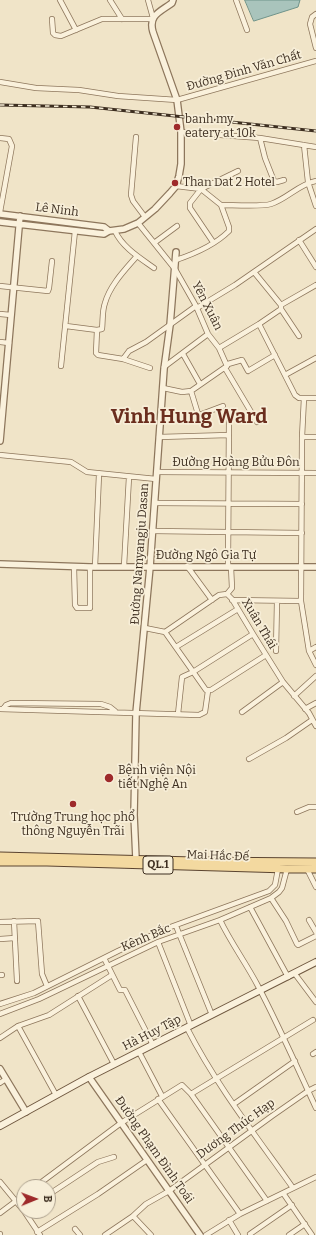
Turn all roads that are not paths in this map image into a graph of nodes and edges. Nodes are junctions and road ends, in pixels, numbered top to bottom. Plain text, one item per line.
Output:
1 (60, 0) edge
2 (110, 0) edge
3 (148, 0) edge
4 (173, 0) edge
5 (236, 0) edge
6 (316, 14) edge
7 (52, 19) dead end
8 (122, 19) junction
9 (152, 19) junction
10 (76, 30) junction
11 (247, 30) dead end
12 (316, 48) edge
13 (316, 60) edge
14 (0, 82) edge
15 (177, 100) junction
16 (181, 132) junction
17 (136, 137) dead end
18 (0, 138) edge
19 (260, 138) junction
20 (304, 145) junction
21 (316, 146) edge
22 (238, 171) dead end
23 (284, 180) dead end
24 (316, 181) edge
25 (308, 182) junction
26 (176, 186) junction
27 (201, 189) junction
28 (220, 205) junction
29 (316, 206) edge
30 (0, 213) edge
31 (20, 216) junction
32 (145, 217) junction
33 (0, 222) edge
34 (138, 223) junction
35 (19, 224) junction
36 (177, 226) dead end
37 (316, 229) edge
38 (75, 231) junction
39 (112, 231) junction
40 (299, 240) junction
41 (213, 242) junction
42 (154, 243) junction
43 (176, 252) dead end
44 (137, 256) junction
45 (176, 260) junction
46 (52, 261) dead end
47 (316, 267) edge
48 (154, 268) dead end
49 (175, 269) junction
50 (254, 272) junction
51 (316, 285) edge
52 (0, 286) edge
53 (13, 287) junction
54 (197, 307) junction
55 (281, 307) junction
56 (0, 314) edge
57 (11, 315) junction
58 (258, 324) junction
59 (170, 325) junction
60 (66, 326) junction
61 (98, 330) junction
62 (208, 334) junction
63 (299, 336) dead end
64 (0, 342) edge
65 (8, 343) junction
66 (219, 348) junction
67 (183, 354) junction
68 (275, 355) junction
69 (316, 358) edge
70 (123, 359) junction
71 (61, 366) dead end
72 (226, 366) junction
73 (164, 367) junction
74 (150, 368) dead end
75 (286, 375) junction
76 (3, 376) edge
77 (200, 384) junction
78 (163, 388) junction
79 (191, 391) junction
80 (304, 398) junction
81 (316, 398) edge
82 (1, 405) edge
83 (223, 406) dead end
84 (229, 419) dead end
85 (257, 422) dead end
86 (229, 435) junction
87 (159, 437) junction
88 (302, 437) junction
89 (316, 437) edge
90 (0, 441) edge
91 (0, 455) edge
92 (157, 472) junction
93 (229, 472) junction
94 (302, 473) junction
95 (316, 473) edge
96 (99, 474) junction
97 (129, 477) junction
98 (156, 479) junction
99 (228, 502) junction
100 (155, 503) junction
101 (302, 504) junction
102 (153, 531) junction
103 (228, 532) junction
104 (302, 533) junction
105 (0, 564) edge
106 (124, 566) junction
107 (187, 566) junction
108 (74, 567) junction
109 (92, 567) junction
110 (150, 567) junction
111 (230, 567) junction
112 (302, 567) junction
113 (316, 567) edge
114 (227, 594) junction
115 (212, 600) junction
116 (232, 600) junction
117 (277, 601) junction
118 (302, 601) junction
119 (238, 609) junction
120 (145, 628) junction
121 (165, 632) junction
122 (253, 634) junction
123 (176, 647) junction
124 (316, 647) edge
125 (276, 651) dead end
126 (309, 651) junction
127 (266, 655) junction
128 (316, 664) edge
129 (193, 672) junction
130 (316, 676) edge
131 (283, 682) junction
132 (208, 690) junction
133 (294, 696) junction
134 (80, 698) dead end
135 (316, 703) edge
136 (80, 704) junction
137 (2, 709) edge
138 (305, 709) junction
139 (80, 711) junction
140 (115, 712) junction
141 (242, 712) dead end
142 (136, 713) junction
143 (178, 714) junction
144 (312, 720) junction
145 (316, 726) edge
146 (249, 760) dead end
147 (316, 806) edge
148 (297, 812) dead end
149 (0, 856) edge
150 (47, 859) junction
151 (136, 859) junction
152 (0, 862) edge
153 (316, 862) edge
154 (187, 864) junction
155 (278, 869) junction
156 (307, 869) junction
157 (316, 869) edge
158 (286, 870) junction
159 (316, 887) edge
160 (274, 888) junction
161 (279, 892) junction
162 (272, 898) junction
163 (250, 907) junction
164 (220, 920) junction
165 (309, 920) dead end
166 (14, 921) junction
167 (0, 922) edge
168 (176, 926) junction
169 (316, 932) edge
170 (179, 934) junction
171 (316, 936) edge
172 (15, 938) junction
173 (0, 939) edge
174 (158, 942) junction
175 (104, 958) junction
176 (316, 962) edge
177 (107, 966) junction
178 (295, 974) junction
179 (112, 975) junction
180 (288, 977) junction
181 (17, 981) dead end
182 (47, 986) junction
183 (261, 990) junction
184 (78, 996) junction
185 (316, 1002) edge
186 (0, 1004) edge
187 (0, 1014) edge
188 (212, 1015) junction
189 (313, 1020) dead end
190 (18, 1026) junction
191 (189, 1027) junction
192 (0, 1038) edge
193 (285, 1038) junction
194 (153, 1045) junction
195 (139, 1052) junction
196 (295, 1061) junction
197 (114, 1064) junction
198 (0, 1069) edge
199 (89, 1077) junction
200 (6, 1079) junction
201 (216, 1079) junction
202 (0, 1083) edge
203 (316, 1087) edge
204 (308, 1091) junction
205 (191, 1094) junction
206 (56, 1095) junction
207 (160, 1098) junction
208 (234, 1104) junction
209 (316, 1108) edge
210 (26, 1112) junction
211 (121, 1123) junction
212 (0, 1126) edge
213 (252, 1131) junction
214 (229, 1147) junction
215 (114, 1157) dead end
216 (147, 1160) junction
217 (205, 1164) junction
218 (316, 1177) edge
219 (46, 1179) edge
220 (0, 1182) edge
221 (293, 1188) junction
222 (56, 1190) edge
223 (169, 1191) junction
224 (284, 1193) junction
225 (16, 1201) joint
226 (267, 1201) junction
227 (292, 1205) junction
228 (0, 1213) edge
229 (240, 1214) junction
230 (133, 1216) junction
231 (29, 1219) edge
232 (229, 1220) junction
233 (305, 1224) junction
234 (75, 1229) dead end
235 (113, 1229) junction
236 (39, 1233) edge
237 (250, 1234) edge
238 (80, 1235) edge
239 (105, 1235) edge
240 (117, 1235) edge
241 (151, 1235) edge
242 (200, 1235) edge
243 (206, 1235) edge
244 (238, 1235) edge
245 (289, 1235) edge
246 (312, 1235) edge

1 - 10 street
2 - 8 street
3 - 9 street
4 - 9 street
5 - 11 street
6 - 12 street, Đường Đinh Văn Chất
7 - 10 street
8 - 9 street
8 - 10 street
9 - 15 street, Lê Ninh
13 - 15 street, Đường Đinh Văn Chất
14 - 15 street, Đường Đinh Văn Chất
15 - 16 street, Lê Ninh
16 - 19 street
16 - 26 street, Lê Ninh
17 - 32 street
18 - 30 street
19 - 20 street
19 - 23 street
20 - 21 street
20 - 25 street
22 - 27 street
24 - 25 street
25 - 28 street
25 - 29 street
26 - 27 street
26 - 32 street, Lê Ninh
27 - 28 street
27 - 41 street
28 - 41 street
30 - 31 street, Lê Ninh
31 - 35 street
31 - 39 street, Lê Ninh
32 - 34 street, Lê Ninh
33 - 35 street, Lê Ninh
34 - 39 street, Lê Ninh
34 - 42 street, Yên Xuân
35 - 38 street, Lê Ninh
35 - 53 street
36 - 42 street
37 - 40 street
38 - 39 street, Lê Ninh
38 - 60 street
39 - 44 street
40 - 47 street
40 - 50 street
41 - 45 street
42 - 49 street, Yên Xuân
43 - 45 street, Đường Namyangju Dasan
44 - 48 street
44 - 61 street
45 - 49 street, Đường Namyangju Dasan
46 - 53 street
49 - 54 street, Yên Xuân
49 - 59 street, Đường Namyangju Dasan
50 - 54 street
50 - 55 street
51 - 55 street, Yên Xuân
52 - 53 street
53 - 57 street
54 - 59 street
54 - 62 street, Yên Xuân
55 - 58 street, Yên Xuân
55 - 63 street
56 - 57 street
57 - 65 street
58 - 66 street, Yên Xuân
58 - 68 street
59 - 70 street
59 - 73 street, Đường Namyangju Dasan
60 - 61 street
60 - 71 street
61 - 70 street
62 - 66 street, Yên Xuân
62 - 67 street
64 - 65 street
65 - 76 street
66 - 72 street
67 - 73 street
67 - 77 street
68 - 72 street
68 - 75 street
69 - 75 street
70 - 74 street
72 - 77 street
72 - 85 street
73 - 78 street, Đường Namyangju Dasan
75 - 80 street
76 - 82 street
77 - 79 street
78 - 79 street
78 - 87 street, Đường Namyangju Dasan
79 - 83 street
80 - 81 street
80 - 88 street
82 - 90 street
84 - 86 street
86 - 87 street
86 - 93 street
87 - 92 street, Đường Namyangju Dasan
88 - 89 street
88 - 94 street
91 - 96 street
92 - 93 street, Đường Hoàng Bửu Đôn
92 - 98 street, Đường Namyangju Dasan
93 - 94 street, Đường Hoàng Bửu Đôn
93 - 99 street
94 - 95 street, Đường Hoàng Bửu Đôn
94 - 101 street
96 - 97 street
96 - 109 street
97 - 98 street
97 - 106 street
98 - 100 street, Đường Namyangju Dasan
99 - 100 street
99 - 101 street
99 - 103 street
100 - 102 street, Đường Namyangju Dasan
101 - 104 street
102 - 103 street
102 - 110 street, Đường Namyangju Dasan
103 - 104 street
103 - 111 street
104 - 112 street
105 - 108 street, Đường Ngô Gia Tự
106 - 109 street, Đường Ngô Gia Tự
106 - 110 street, Đường Ngô Gia Tự
107 - 110 street, Đường Ngô Gia Tự
107 - 111 street, Đường Ngô Gia Tự
107 - 115 street
108 - 109 street, Đường Ngô Gia Tự
108 - 109 street
110 - 120 street, Đường Namyangju Dasan
111 - 112 street, Đường Ngô Gia Tự
111 - 114 street
112 - 113 street, Đường Ngô Gia Tự
112 - 118 street
114 - 115 street, Xuân Thái
114 - 116 street, Xuân Thái
115 - 121 street, Xuân Thái
116 - 117 street
116 - 119 street, Xuân Thái
117 - 118 street
117 - 125 street
118 - 126 street
119 - 122 street, Xuân Thái
119 - 123 street
120 - 121 street
120 - 142 street, Đường Namyangju Dasan
121 - 123 street
122 - 127 street, Xuân Thái
122 - 129 street
123 - 129 street
124 - 126 street
126 - 128 street
127 - 131 street, Xuân Thái
127 - 132 street
129 - 132 street
129 - 143 street
130 - 133 street
131 - 133 street, Xuân Thái
131 - 141 street
132 - 143 street
133 - 138 street, Xuân Thái
134 - 136 street
135 - 138 street
136 - 137 street
136 - 139 street
136 - 140 street
137 - 139 street
138 - 144 street, Xuân Thái
139 - 140 street
140 - 142 street
142 - 143 street
142 - 151 street, Đường Namyangju Dasan
144 - 145 street, Xuân Thái
144 - 146 street
147 - 148 street
149 - 150 main road, Mai Hắc Đế / QL.1
150 - 151 main road, Mai Hắc Đế / QL.1
150 - 152 main road, Mai Hắc Đế / QL.1
150 - 154 main road, Mai Hắc Đế / QL.1
151 - 154 main road, Mai Hắc Đế / QL.1
153 - 154 main road, Mai Hắc Đế / QL.1
154 - 155 main road, Mai Hắc Đế / QL.1
155 - 158 main road, Mai Hắc Đế / QL.1
155 - 160 street
156 - 157 main road, Mai Hắc Đế / QL.1
156 - 158 main road, Mai Hắc Đế / QL.1
156 - 159 street
158 - 161 street
160 - 161 street
160 - 168 street, Kênh Bắc
161 - 162 street, Kênh Bắc
162 - 163 street, Kênh Bắc
162 - 171 street
163 - 164 street, Kênh Bắc
163 - 180 street
164 - 170 street, Kênh Bắc
164 - 183 street
165 - 169 street
166 - 167 street
166 - 172 street
166 - 182 street
168 - 170 street
168 - 175 street, Kênh Bắc
170 - 174 street, Kênh Bắc
170 - 188 street
172 - 173 street
172 - 181 street
174 - 177 street, Kênh Bắc
174 - 191 street
175 - 177 street
175 - 182 street, Kênh Bắc
176 - 178 main road, Hà Huy Tập
177 - 179 street
177 - 187 street, Kênh Bắc
178 - 180 main road, Hà Huy Tập
178 - 185 street
179 - 184 street
179 - 194 street
180 - 183 main road, Hà Huy Tập
182 - 186 street, Kênh Bắc
183 - 188 main road, Hà Huy Tập
183 - 193 street
184 - 190 street
184 - 197 street
188 - 191 main road, Hà Huy Tập
189 - 193 street
190 - 192 street
190 - 206 street
191 - 194 main road, Hà Huy Tập
191 - 201 street
193 - 196 street
193 - 201 street
194 - 195 main road, Hà Huy Tập
195 - 197 main road, Hà Huy Tập
195 - 207 street
196 - 204 street
196 - 208 street
197 - 199 main road, Hà Huy Tập
198 - 200 street
199 - 206 main road, Hà Huy Tập
199 - 211 street, Đường Phạm Đình Toái
200 - 202 street
200 - 210 street
201 - 205 street
201 - 208 street
203 - 204 street, Dương Thúc Hạp
204 - 209 street
204 - 213 street, Dương Thúc Hạp
205 - 207 street
205 - 214 street
206 - 210 main road, Hà Huy Tập
207 - 211 street
207 - 217 street
208 - 213 street
210 - 212 main road, Hà Huy Tập
211 - 216 street, Đường Phạm Đình Toái
211 - 219 street
213 - 214 street, Dương Thúc Hạp
213 - 221 street
214 - 217 street, Dương Thúc Hạp
214 - 226 street
215 - 222 street
216 - 223 street, Đường Phạm Đình Toái
216 - 236 street
217 - 223 street, Dương Thúc Hạp
217 - 229 street
218 - 221 street
220 - 225 street
221 - 224 street
223 - 230 street, Dương Thúc Hạp
223 - 242 street, Đường Phạm Đình Toái
224 - 226 street
224 - 227 street
225 - 228 street
226 - 229 street
227 - 233 street
227 - 237 street
229 - 232 street
230 - 235 street, Dương Thúc Hạp
230 - 241 street
231 - 236 street
232 - 243 street
232 - 244 street
233 - 245 street
233 - 246 street
234 - 238 street
235 - 239 street, Dương Thúc Hạp
235 - 240 street

